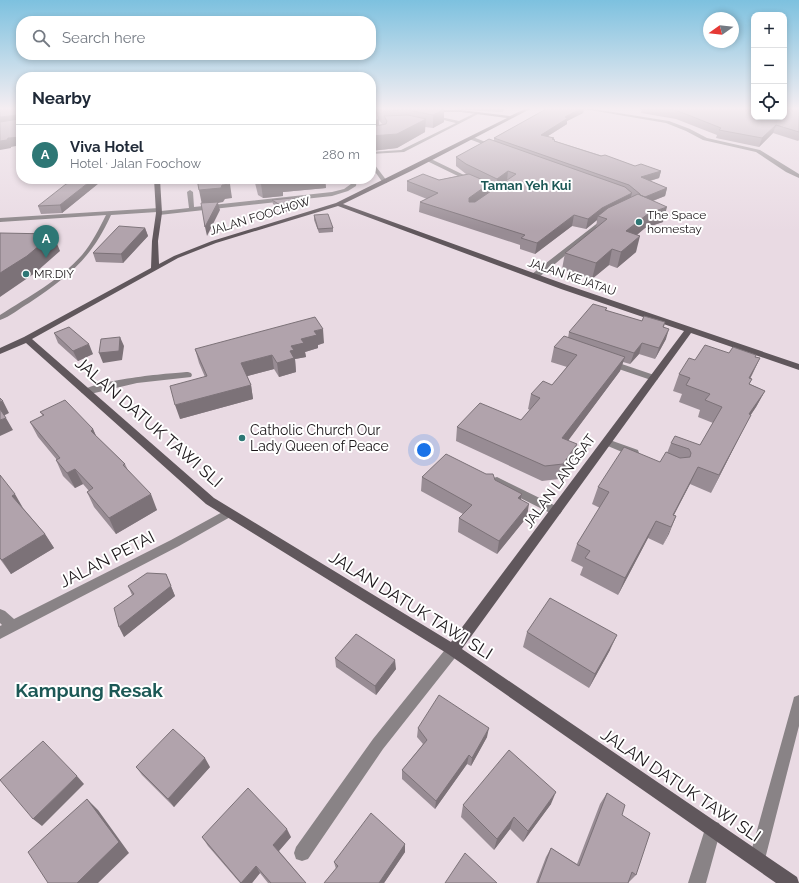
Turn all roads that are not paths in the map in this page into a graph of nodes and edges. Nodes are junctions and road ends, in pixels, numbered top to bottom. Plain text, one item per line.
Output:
1 (405, 149) edge
2 (450, 149) edge
3 (749, 149) edge
4 (376, 153) edge
5 (429, 160) junction
6 (376, 169) edge
7 (799, 176) edge
8 (385, 182) junction
9 (156, 184) edge
10 (354, 184) edge
11 (190, 192) dead end
12 (490, 197) edge
13 (338, 204) junction
14 (192, 210) junction
15 (159, 212) junction
16 (109, 214) junction
17 (615, 214) edge
18 (0, 220) edge
19 (155, 269) junction
20 (535, 276) junction
21 (0, 318) edge
22 (689, 330) junction
23 (27, 339) junction
24 (0, 351) edge
25 (602, 360) edge
26 (799, 367) edge
27 (188, 375) dead end
28 (654, 378) junction
29 (86, 392) junction
30 (607, 442) junction
31 (642, 456) edge
32 (487, 476) edge
33 (556, 510) junction
34 (228, 513) junction
35 (0, 615) edge
36 (13, 627) junction
37 (0, 633) edge
38 (453, 650) junction
39 (799, 701) edge
40 (713, 830) junction
41 (302, 853) dead end
42 (757, 859) junction
43 (697, 883) edge
44 (791, 883) edge

1 - 4 lane
2 - 5 street, JALAN FOOCHOW
3 - 7 street
5 - 8 street, JALAN FOOCHOW
5 - 12 street
6 - 8 street
8 - 13 street, JALAN FOOCHOW
9 - 15 street
10 - 14 lane
11 - 14 lane
13 - 19 street, JALAN FOOCHOW
13 - 20 street, JALAN KEJATAU
14 - 15 lane
15 - 16 lane
15 - 19 street
16 - 18 lane
16 - 21 lane
17 - 20 street
19 - 23 street, JALAN FOOCHOW
20 - 22 street, JALAN KEJATAU
22 - 26 street, JALAN KEJATAU
22 - 28 street, JALAN LANGSAT
23 - 24 street, JALAN FOOCHOW
23 - 29 street, JALAN DATUK TAWI SLI
25 - 28 street
27 - 29 street
28 - 30 street, JALAN LANGSAT
29 - 34 street, JALAN DATUK TAWI SLI
30 - 31 street
30 - 33 street, JALAN LANGSAT
32 - 33 street
33 - 38 street, JALAN LANGSAT
34 - 36 street, JALAN PETAI
34 - 38 street, JALAN DATUK TAWI SLI
35 - 36 street
36 - 37 street, JALAN PETAI
38 - 40 street, JALAN DATUK TAWI SLI
38 - 41 street
39 - 42 lane
40 - 42 street, JALAN DATUK TAWI SLI
40 - 43 street
42 - 44 street, JALAN DATUK TAWI SLI

